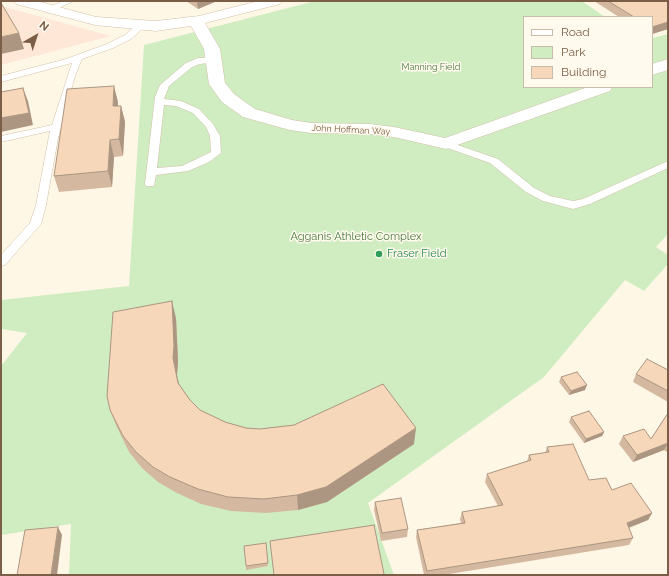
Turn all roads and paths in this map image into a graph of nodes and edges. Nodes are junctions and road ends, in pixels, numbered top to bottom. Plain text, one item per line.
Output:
1 (21, 1) edge
2 (70, 1) edge
3 (275, 1) edge
4 (49, 9) junction
5 (190, 22) junction
6 (142, 26) junction
7 (79, 57) junction
8 (213, 60) junction
9 (1, 79) edge
10 (601, 88) edge
11 (160, 102) junction
12 (56, 127) junction
13 (1, 139) edge
14 (446, 144) junction
15 (668, 164) edge
16 (152, 172) junction
17 (150, 184) dead end
18 (1, 262) edge

1 - 4 street
2 - 4 lane
3 - 5 street
4 - 6 street
5 - 6 street
5 - 8 street, John Hoffman Way
6 - 7 lane
7 - 9 lane
7 - 12 lane
8 - 11 lane
8 - 14 street, John Hoffman Way
10 - 14 street
11 - 16 lane
11 - 16 lane
12 - 13 lane
12 - 18 lane
14 - 15 lane
16 - 17 lane

